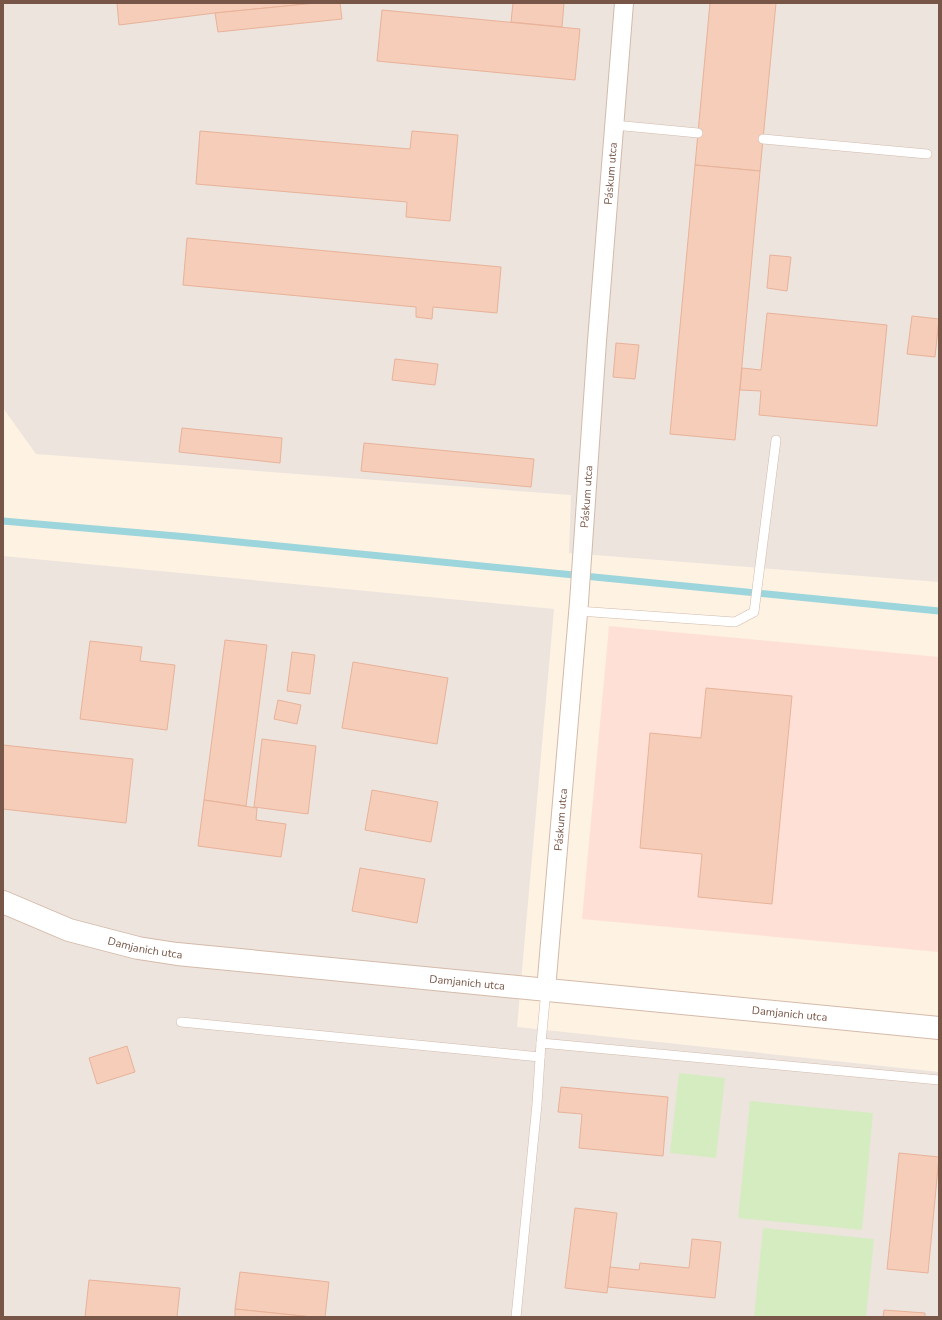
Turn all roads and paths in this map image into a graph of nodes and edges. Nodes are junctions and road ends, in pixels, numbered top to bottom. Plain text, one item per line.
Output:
1 (624, 3) edge
2 (614, 125) junction
3 (698, 133) dead end
4 (763, 139) dead end
5 (926, 154) dead end
6 (776, 440) dead end
7 (578, 606) junction
8 (3, 902) edge
9 (546, 990) junction
10 (181, 1022) dead end
11 (939, 1028) edge
12 (541, 1043) junction
13 (540, 1057) junction
14 (939, 1080) edge
15 (516, 1317) edge

1 - 2 street, Páskum utca
2 - 3 lane
2 - 7 street, Páskum utca
4 - 5 lane
6 - 7 lane
7 - 9 street, Páskum utca
8 - 9 main road, Damjanich utca
9 - 11 main road, Damjanich utca
9 - 12 lane
10 - 13 lane
12 - 13 lane
12 - 14 lane
13 - 15 lane

